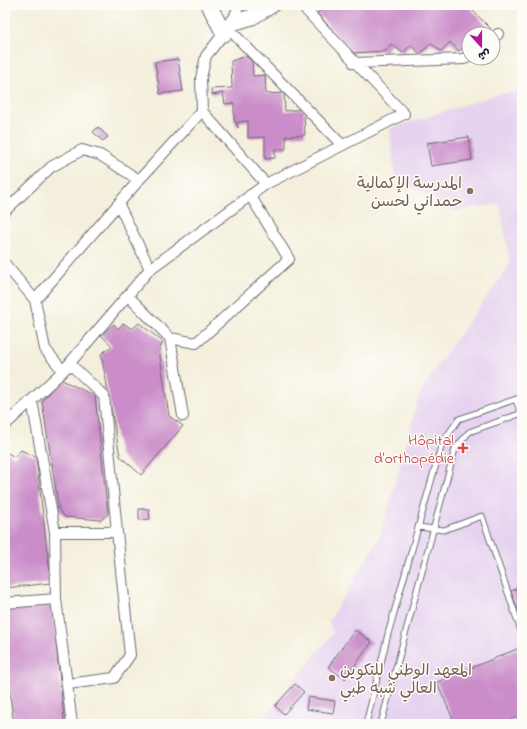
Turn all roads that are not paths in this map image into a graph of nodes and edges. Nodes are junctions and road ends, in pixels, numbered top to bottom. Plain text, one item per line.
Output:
1 (209, 5) edge
2 (238, 5) edge
3 (272, 5) edge
4 (301, 5) edge
5 (228, 28) junction
6 (461, 59) edge
7 (354, 63) junction
8 (202, 111) junction
9 (342, 145) junction
10 (139, 180) junction
11 (266, 184) junction
12 (250, 195) junction
13 (119, 205) junction
14 (5, 211) edge
15 (5, 264) edge
16 (150, 269) junction
17 (128, 296) junction
18 (35, 300) junction
19 (170, 338) junction
20 (66, 367) junction
21 (522, 397) edge
22 (516, 400) junction
23 (30, 402) junction
24 (522, 414) edge
25 (183, 416) dead end
26 (5, 425) edge
27 (418, 526) junction
28 (432, 530) junction
29 (55, 532) junction
30 (117, 532) junction
31 (56, 598) junction
32 (5, 603) edge
33 (520, 628) dead end
34 (68, 684) junction
35 (72, 724) edge
36 (366, 724) edge
37 (381, 724) edge

1 - 5 main road
2 - 5 street
3 - 5 main road
4 - 7 street
5 - 8 street
5 - 9 street
6 - 7 street
7 - 9 street
8 - 10 street
8 - 11 street
9 - 11 street
10 - 13 street
10 - 14 street
11 - 12 street
12 - 16 street
12 - 19 street
13 - 16 street
13 - 18 street
15 - 18 street
16 - 17 street
17 - 19 street
17 - 20 street
18 - 20 street
19 - 25 street
20 - 23 street
20 - 30 street
21 - 22 lane
22 - 24 lane
22 - 27 lane
23 - 26 street
23 - 29 street
24 - 28 lane
27 - 28 lane
27 - 36 lane
28 - 33 lane
28 - 37 lane
29 - 30 street
29 - 31 street
30 - 34 street
31 - 32 street
31 - 34 street
34 - 35 street

